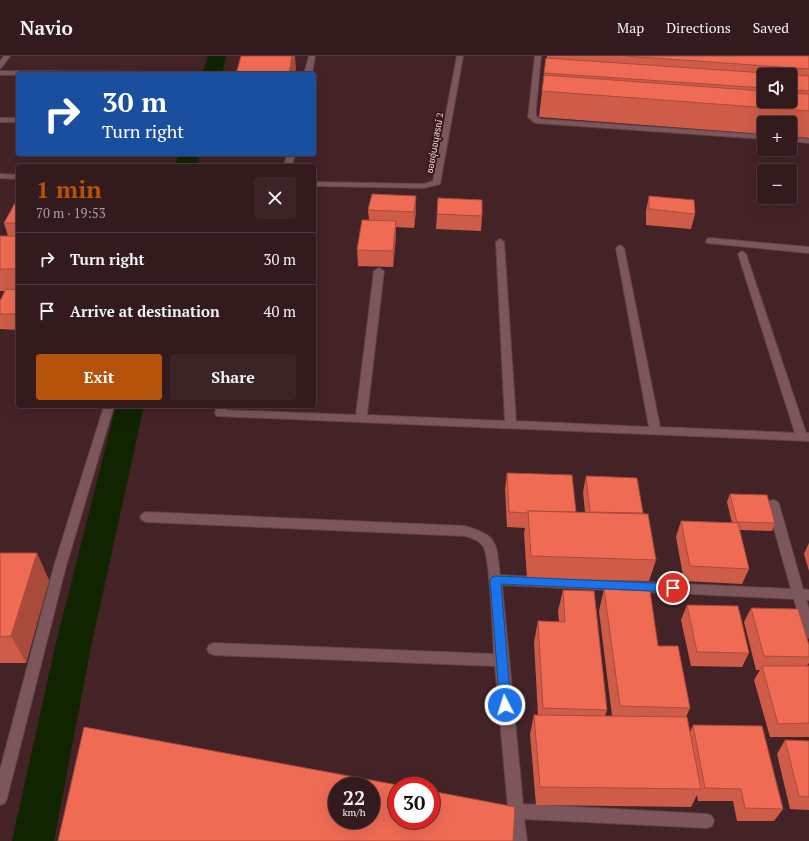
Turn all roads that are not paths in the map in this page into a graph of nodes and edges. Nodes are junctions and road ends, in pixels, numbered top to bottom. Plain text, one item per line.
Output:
1 (7, 56) edge
2 (312, 56) edge
3 (460, 56) edge
4 (538, 56) edge
5 (0, 66) edge
6 (308, 72) edge
7 (0, 73) edge
8 (16, 73) edge
9 (0, 120) edge
10 (16, 120) edge
11 (757, 137) edge
12 (797, 140) edge
13 (809, 141) edge
14 (0, 176) edge
15 (16, 177) edge
16 (316, 184) edge
17 (500, 242) dead end
18 (710, 242) dead end
19 (620, 248) dead end
20 (809, 250) edge
21 (742, 254) dead end
22 (379, 271) dead end
23 (108, 408) edge
24 (221, 408) edge
25 (361, 418) junction
26 (511, 425) junction
27 (655, 431) junction
28 (806, 437) edge
29 (773, 504) dead end
30 (146, 517) dead end
31 (495, 580) junction
32 (804, 595) edge
33 (809, 632) edge
34 (214, 649) dead end
35 (501, 660) junction
36 (0, 798) edge
37 (516, 811) junction
38 (707, 821) dead end
39 (519, 841) edge

1 - 5 street
2 - 6 street
3 - 16 street, ซอยอุ่นอนุสรณ์ 2
4 - 11 street
7 - 8 street
9 - 10 street
12 - 13 street
14 - 15 street
17 - 26 street
18 - 20 street
19 - 27 street
21 - 28 street
22 - 25 street
23 - 36 street
24 - 25 street
25 - 26 street
26 - 27 street
27 - 28 street
29 - 32 street
30 - 31 street
31 - 32 street
31 - 35 street
32 - 33 street
34 - 35 street
35 - 37 street
37 - 38 street
37 - 39 street

